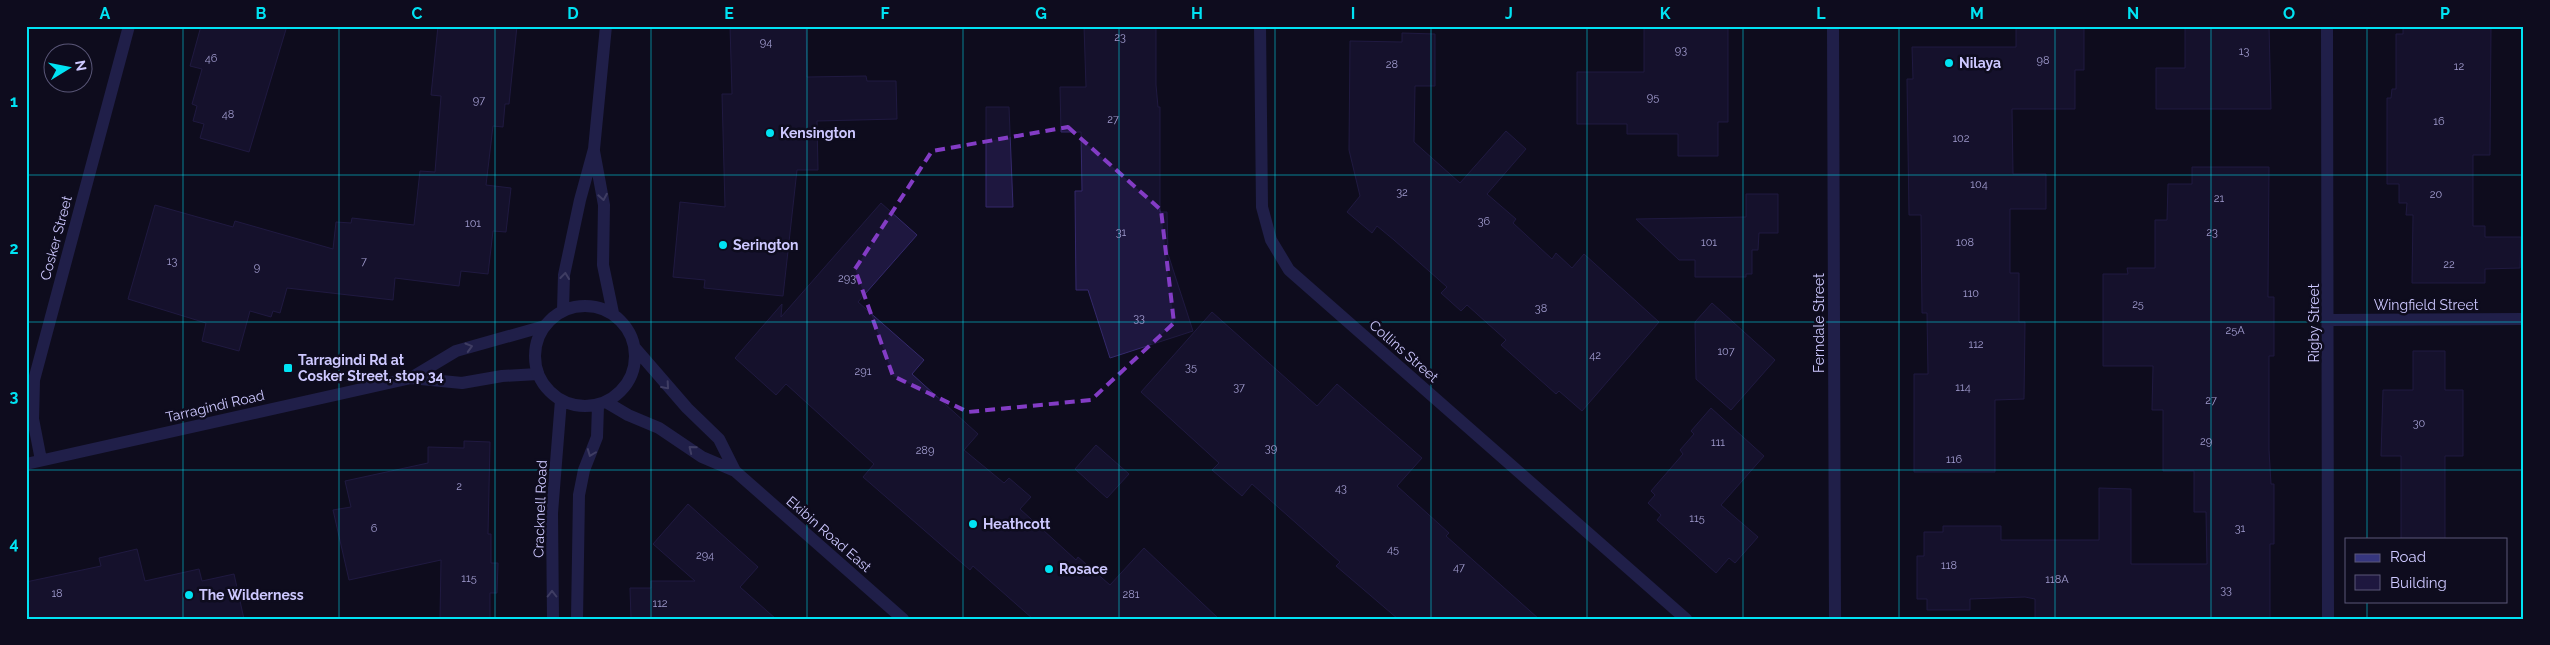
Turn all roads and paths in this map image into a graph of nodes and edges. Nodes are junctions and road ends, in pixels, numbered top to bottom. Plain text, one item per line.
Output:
1 (129, 26) edge
2 (606, 26) edge
3 (1260, 26) edge
4 (1833, 26) edge
5 (2328, 26) edge
6 (594, 149) junction
7 (563, 310) junction
8 (613, 313) junction
9 (2524, 319) edge
10 (2329, 320) junction
11 (545, 326) junction
12 (635, 348) junction
13 (538, 374) junction
14 (411, 378) junction
15 (561, 400) junction
16 (602, 404) junction
17 (41, 460) junction
18 (26, 464) edge
19 (735, 471) junction
20 (553, 619) edge
21 (577, 619) edge
22 (903, 619) edge
23 (1686, 619) edge
24 (1835, 619) edge
25 (2328, 619) edge

1 - 17 street, Cosker Street
2 - 6 street
3 - 23 street, Collins Street
4 - 24 street, Ferndale Street
5 - 10 street, Rigby Street
7 -> 6 street
6 -> 8 street
7 - 8 street
7 - 11 street
8 - 12 street
9 - 10 street, Wingfield Street
10 - 25 street, Rigby Street
11 - 13 street
14 -> 11 street, Tarragindi Road
12 - 16 street
12 -> 19 street, Ekibin Road East
13 - 14 street, Tarragindi Road
13 - 15 street
14 - 17 street, Tarragindi Road
15 - 16 street
20 -> 15 street, Cracknell Road
19 -> 16 street, Ekibin Road East
16 -> 21 street
17 - 18 street, Tarragindi Road
19 - 22 street, Ekibin Road East

